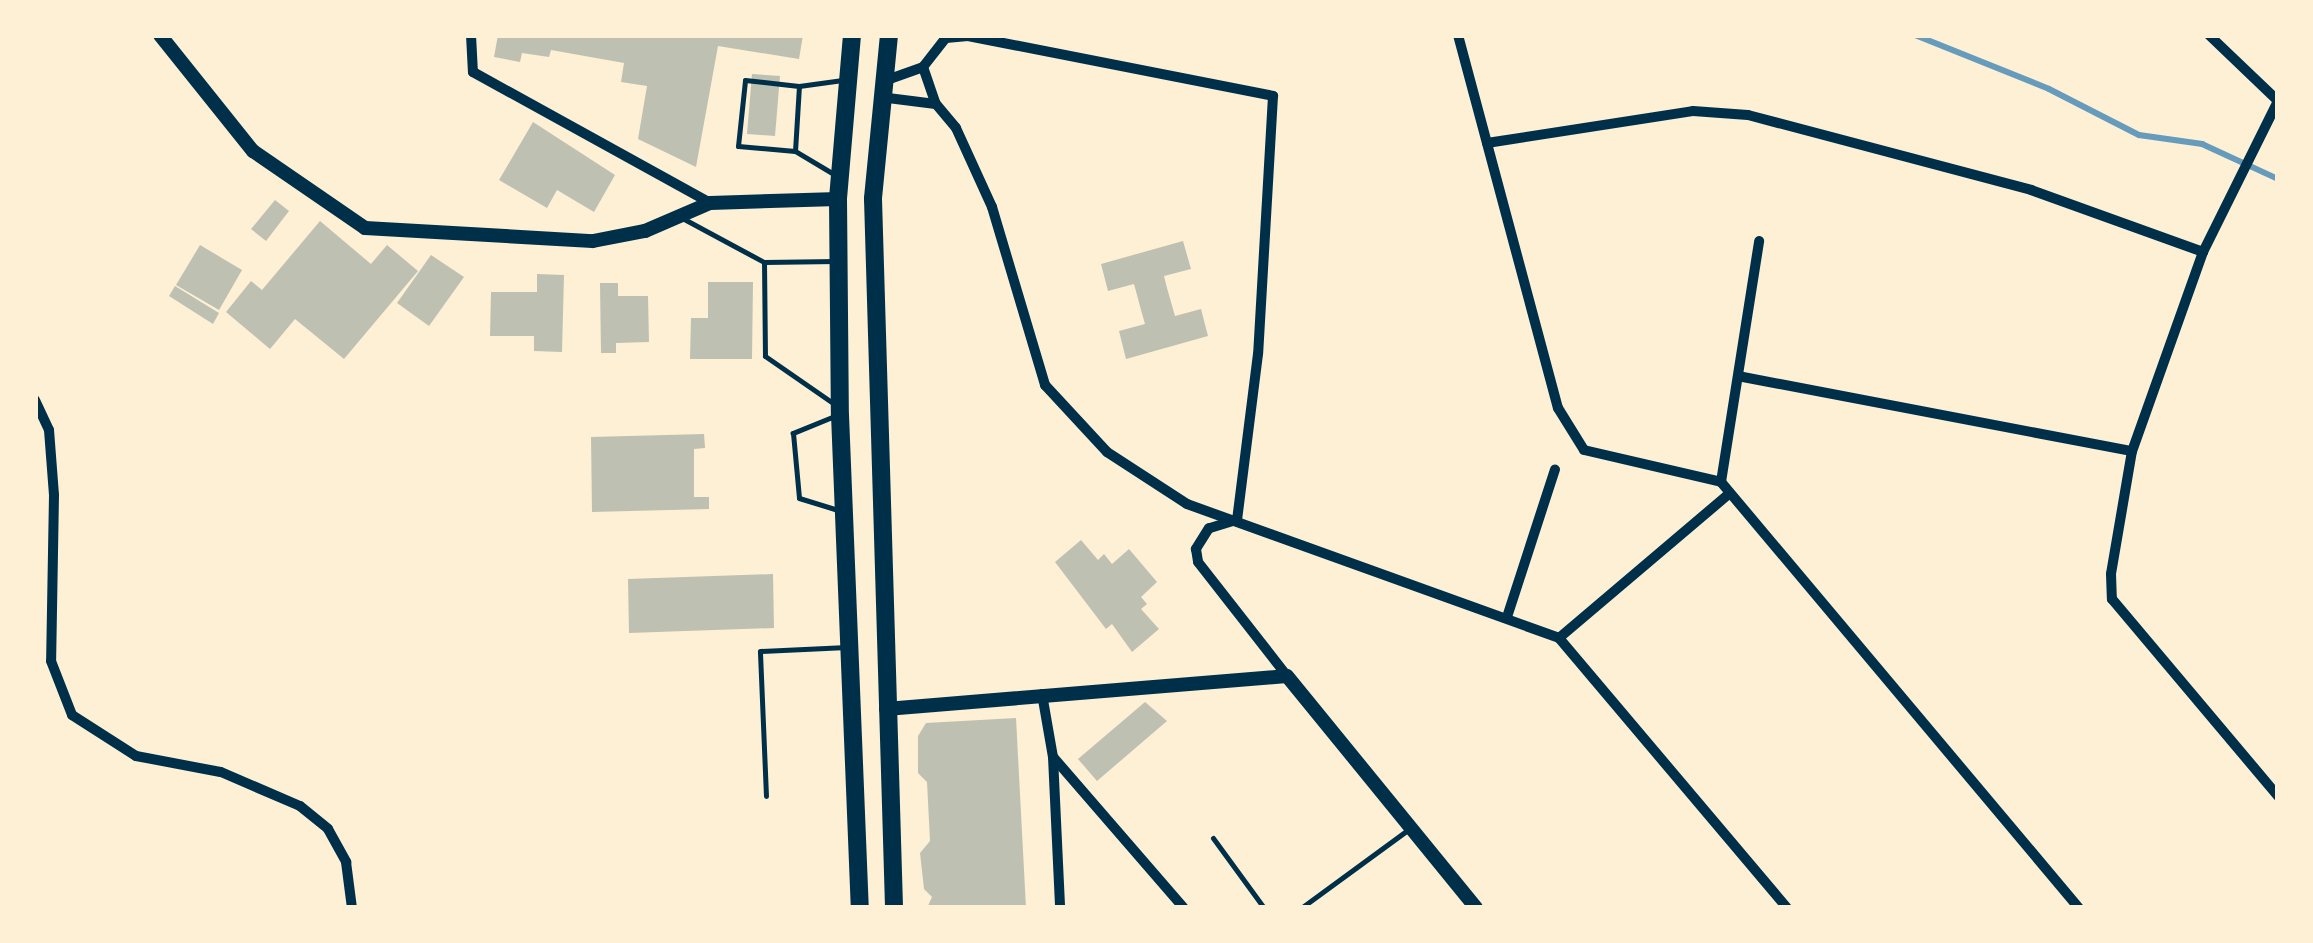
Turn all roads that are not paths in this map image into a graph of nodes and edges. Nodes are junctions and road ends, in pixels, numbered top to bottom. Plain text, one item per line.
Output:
1 (160, 35) edge
2 (471, 35) edge
3 (852, 35) edge
4 (889, 35) edge
5 (1458, 35) edge
6 (2209, 35) edge
7 (923, 67) junction
8 (846, 80) junction
9 (799, 86) junction
10 (881, 89) junction
11 (2278, 101) edge
12 (936, 104) junction
13 (1488, 143) junction
14 (795, 151) junction
15 (840, 178) junction
16 (838, 199) junction
17 (710, 203) junction
18 (680, 216) junction
19 (1759, 241) dead end
20 (2204, 252) junction
21 (839, 260) junction
22 (764, 262) junction
23 (1743, 377) junction
24 (35, 400) edge
25 (840, 411) junction
26 (2132, 450) junction
27 (1554, 469) dead end
28 (1721, 482) junction
29 (1730, 494) junction
30 (844, 512) junction
31 (1237, 520) junction
32 (1508, 614) junction
33 (1559, 638) junction
34 (850, 647) junction
35 (1287, 676) junction
36 (1042, 694) junction
37 (886, 709) junction
38 (1053, 757) junction
39 (766, 796) dead end
40 (2278, 796) edge
41 (1409, 829) junction
42 (1213, 838) dead end
43 (352, 908) edge
44 (860, 908) edge
45 (894, 908) edge
46 (1060, 908) edge
47 (1184, 908) edge
48 (1264, 908) edge
49 (1301, 908) edge
50 (1476, 908) edge
51 (1787, 908) edge
52 (2079, 908) edge

1 - 18 street
2 - 17 street
3 - 8 highway
4 - 10 highway
5 - 13 street
6 - 11 street
7 - 10 street
7 - 12 street
7 - 31 street
8 - 9 lane
8 - 15 highway
9 - 14 lane
9 - 14 lane
10 - 12 street
10 - 37 highway
11 - 20 street
12 - 31 street
13 - 20 street
13 - 28 street
14 - 15 lane
15 - 16 highway
16 - 17 street
16 - 21 highway
17 - 18 street
18 - 22 lane
19 - 23 street
20 - 26 street
21 - 22 lane
21 - 25 highway
22 - 25 lane
23 - 26 street
23 - 28 street
24 - 43 street
25 - 30 highway
25 - 30 lane
26 - 40 street
27 - 32 street
28 - 29 street
29 - 33 street
29 - 52 street
30 - 34 highway
31 - 32 street
31 - 35 street
32 - 33 street
33 - 51 street
34 - 39 lane
34 - 44 highway
35 - 36 street
35 - 41 street
36 - 37 street
36 - 38 street
37 - 45 highway
38 - 46 street
38 - 47 street
41 - 49 lane
41 - 50 street
42 - 48 lane

